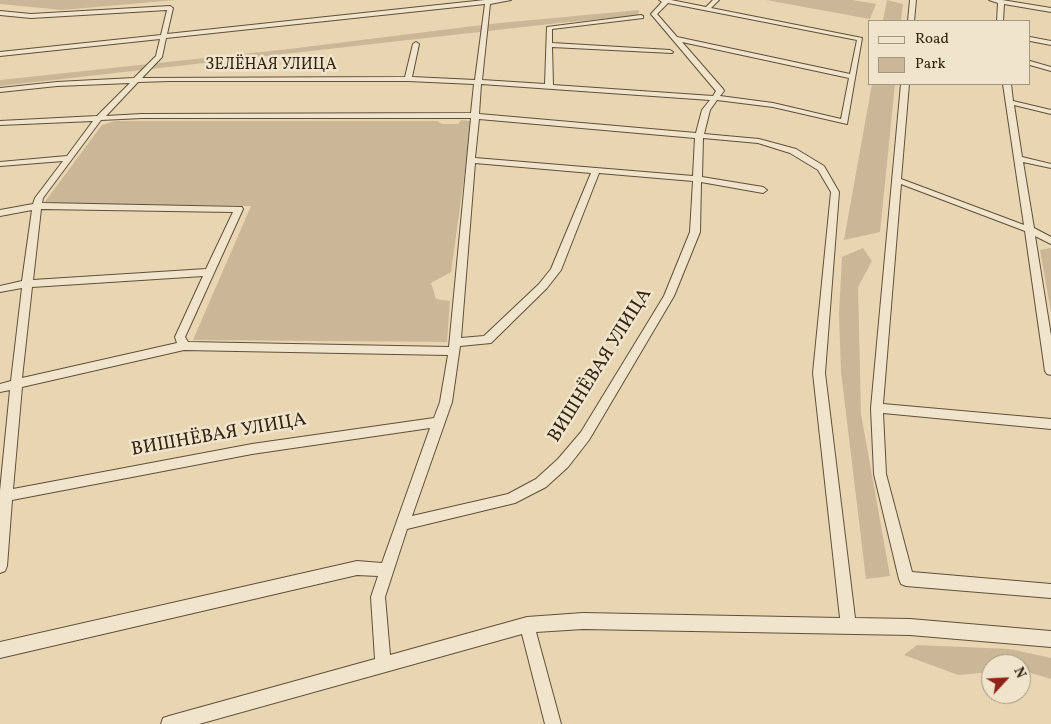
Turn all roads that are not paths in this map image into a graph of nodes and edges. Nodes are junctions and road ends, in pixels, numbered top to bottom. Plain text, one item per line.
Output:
1 (426, 0) edge
2 (508, 0) edge
3 (664, 0) edge
4 (716, 0) edge
5 (913, 0) edge
6 (992, 0) edge
7 (488, 1) edge
8 (1002, 2) junction
9 (423, 9) junction
10 (707, 9) junction
11 (1051, 10) edge
12 (0, 13) edge
13 (642, 17) dead end
14 (911, 20) edge
15 (1000, 20) edge
16 (165, 36) junction
17 (676, 39) junction
18 (1031, 39) edge
19 (1051, 42) edge
20 (416, 44) dead end
21 (549, 45) junction
22 (670, 52) dead end
23 (0, 54) edge
24 (1031, 63) edge
25 (1051, 69) edge
26 (852, 77) junction
27 (408, 79) junction
28 (134, 81) junction
29 (478, 82) junction
30 (905, 85) edge
31 (1007, 85) edge
32 (549, 86) junction
33 (0, 90) edge
34 (716, 98) junction
35 (1010, 102) junction
36 (1051, 112) edge
37 (476, 116) junction
38 (100, 117) junction
39 (0, 123) edge
40 (699, 136) junction
41 (69, 158) junction
42 (1018, 158) junction
43 (472, 160) junction
44 (0, 164) edge
45 (1051, 166) edge
46 (596, 171) junction
47 (697, 179) junction
48 (897, 180) junction
49 (763, 190) dead end
50 (37, 206) junction
51 (0, 213) edge
52 (1030, 230) junction
53 (1051, 241) edge
54 (210, 272) junction
55 (27, 284) junction
56 (0, 289) edge
57 (184, 346) junction
58 (455, 347) junction
59 (1051, 371) edge
60 (16, 385) junction
61 (0, 388) edge
62 (877, 408) junction
63 (440, 422) junction
64 (1051, 424) edge
65 (3, 496) edge
66 (402, 524) junction
67 (0, 566) edge
68 (387, 570) junction
69 (1051, 591) edge
70 (526, 625) junction
71 (848, 626) junction
72 (1051, 639) edge
73 (0, 650) edge
74 (383, 664) junction
75 (169, 724) edge
76 (553, 724) edge

1 - 9 street
2 - 7 street
3 - 10 street
3 - 17 street
4 - 10 street
5 - 14 street
6 - 8 street
7 - 9 street
7 - 29 street
8 - 11 street
8 - 15 street
9 - 16 street
10 - 26 street
12 - 16 street
13 - 21 street
16 - 23 street
16 - 28 street
17 - 26 street
17 - 34 street
18 - 19 street
20 - 27 street
21 - 22 street
21 - 32 street
24 - 25 street
26 - 34 street, ЗЕЛЁНАЯ УЛИЦА
27 - 28 street, ЗЕЛЁНАЯ УЛИЦА
27 - 29 street, ЗЕЛЁНАЯ УЛИЦА
28 - 33 street, ЗЕЛЁНАЯ УЛИЦА
28 - 38 street
29 - 32 street, ЗЕЛЁНАЯ УЛИЦА
29 - 37 street
30 - 48 street
31 - 35 street
32 - 34 street, ЗЕЛЁНАЯ УЛИЦА
34 - 40 street, ВИШНЁВАЯ УЛИЦА
35 - 36 street
35 - 42 street
37 - 38 street
37 - 40 street
37 - 43 street
38 - 39 street
38 - 41 street
40 - 47 street, ВИШНЁВАЯ УЛИЦА
40 - 71 street
41 - 44 street
41 - 50 street
42 - 45 street
42 - 52 street
43 - 46 street
43 - 58 street
46 - 47 street
46 - 58 street
47 - 49 street
47 - 66 street, ВИШНЁВАЯ УЛИЦА
48 - 52 street
48 - 62 street
50 - 51 street
50 - 54 street
50 - 55 street
52 - 53 street
52 - 59 street
54 - 55 street
54 - 57 street
55 - 56 street
55 - 60 street
57 - 58 street
57 - 60 street
58 - 63 street
60 - 61 street
60 - 65 street
62 - 64 street
62 - 69 street
63 - 65 street, ВИШНЁВАЯ УЛИЦА
63 - 66 street
65 - 67 street
66 - 68 street
68 - 73 street
68 - 74 street
70 - 71 street
70 - 74 street
70 - 76 street
71 - 72 street
74 - 75 street

